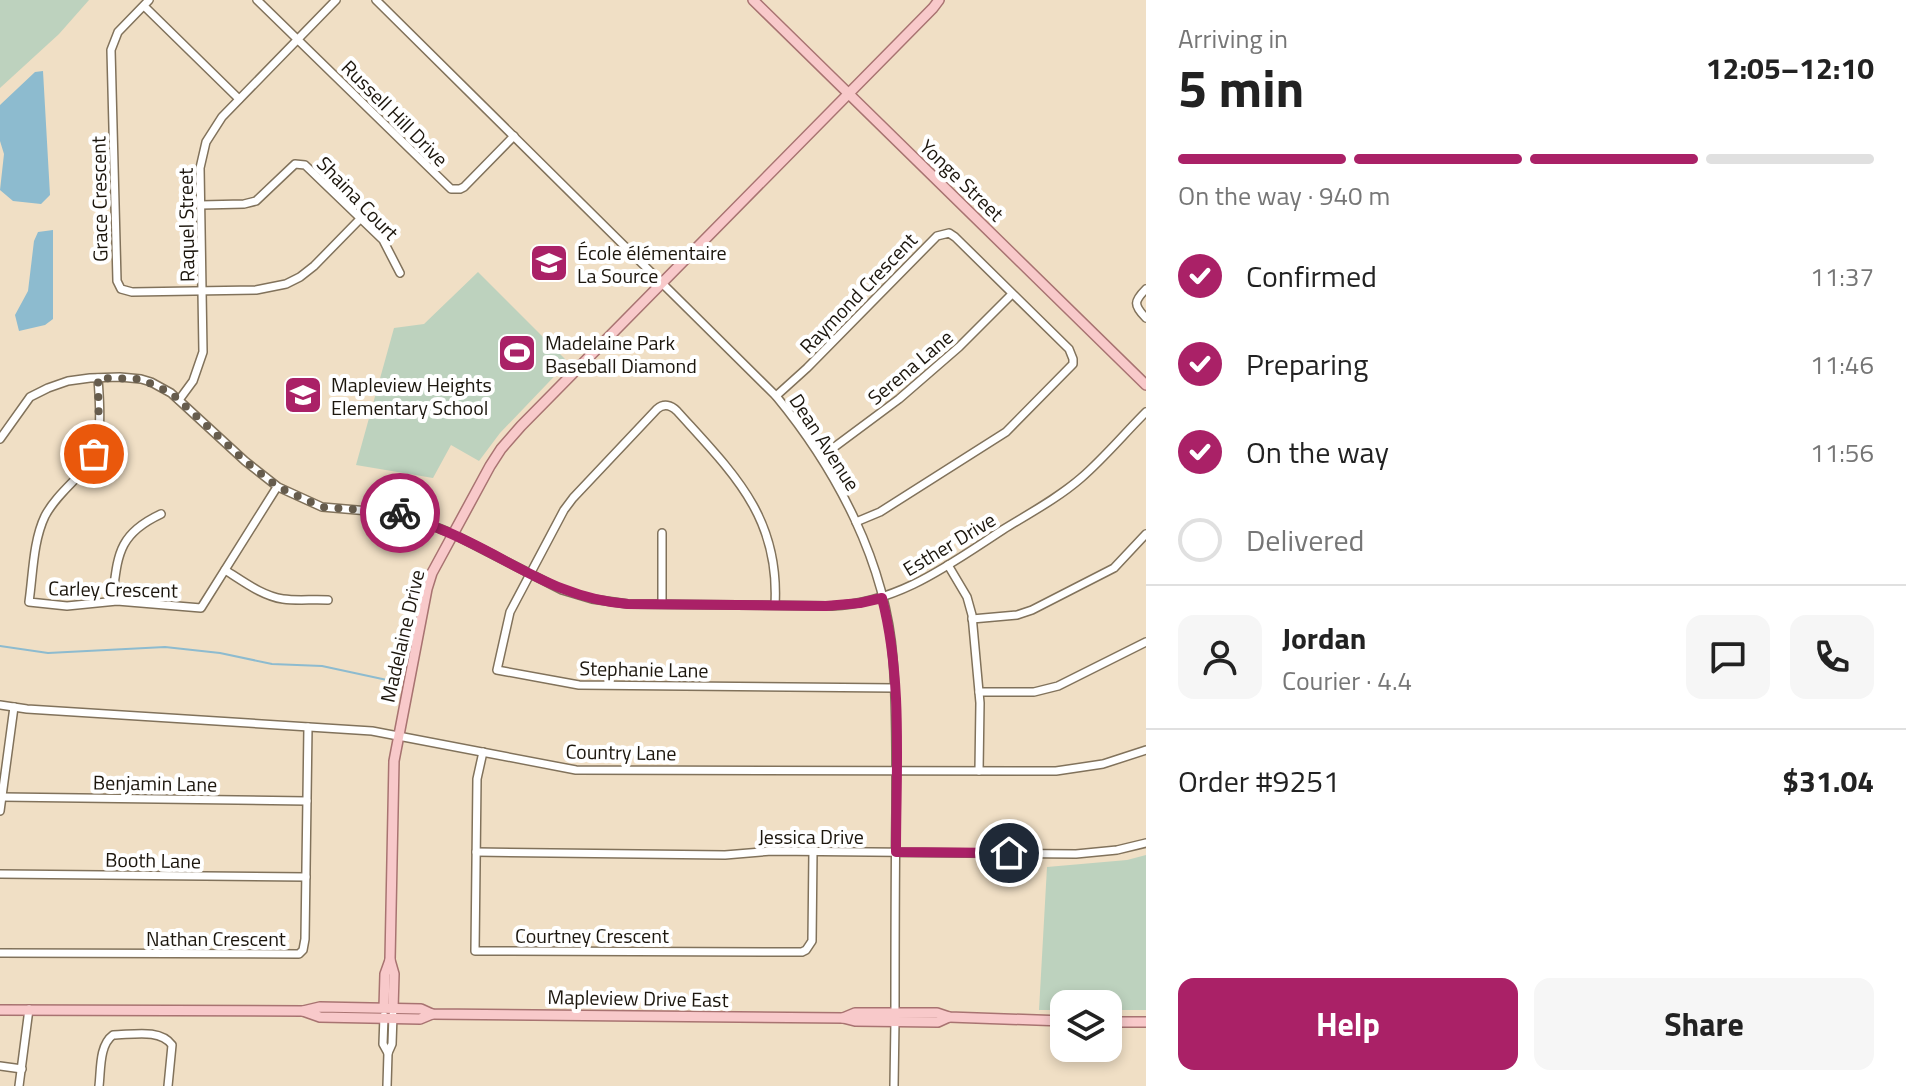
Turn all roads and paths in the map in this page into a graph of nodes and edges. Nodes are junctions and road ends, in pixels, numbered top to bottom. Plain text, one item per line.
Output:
1 (257, 0) edge
2 (336, 0) edge
3 (376, 0) edge
4 (753, 0) edge
5 (939, 0) edge
6 (146, 3) edge
7 (297, 39) junction
8 (848, 94) junction
9 (239, 99) junction
10 (514, 136) junction
11 (201, 205) junction
12 (360, 219) junction
13 (400, 273) dead end
14 (663, 282) junction
15 (1146, 289) edge
16 (203, 290) junction
17 (1012, 294) junction
18 (1146, 318) edge
19 (98, 378) junction
20 (1146, 385) edge
21 (776, 396) junction
22 (179, 400) junction
23 (1146, 412) edge
24 (0, 439) edge
25 (821, 457) junction
26 (277, 487) junction
27 (161, 514) dead end
28 (856, 522) junction
29 (662, 533) dead end
30 (453, 534) junction
31 (1146, 534) edge
32 (948, 565) junction
33 (225, 570) junction
34 (530, 574) junction
35 (882, 598) junction
36 (328, 600) dead end
37 (112, 601) junction
38 (662, 604) junction
39 (775, 605) junction
40 (972, 619) junction
41 (1146, 642) edge
42 (895, 688) junction
43 (979, 692) junction
44 (0, 705) edge
45 (14, 707) junction
46 (308, 727) junction
47 (398, 735) junction
48 (1146, 750) edge
49 (483, 752) junction
50 (896, 771) junction
51 (979, 771) junction
52 (2, 797) junction
53 (307, 801) junction
54 (0, 811) edge
55 (1146, 843) edge
56 (813, 851) junction
57 (476, 852) junction
58 (896, 852) junction
59 (0, 874) edge
60 (306, 877) junction
61 (0, 953) edge
62 (1, 1009) edge
63 (29, 1009) junction
64 (388, 1014) junction
65 (895, 1017) junction
66 (1050, 1021) edge
67 (1122, 1022) edge
68 (1146, 1022) edge
69 (0, 1066) edge
70 (22, 1069) junction
71 (19, 1086) edge
72 (99, 1086) edge
73 (168, 1086) edge
74 (387, 1086) edge
75 (894, 1086) edge

1 - 7 street, Russell Hill Drive
2 - 7 street, Raquel Street
3 - 10 street, Dean Avenue
4 - 8 main road, Yonge Street
5 - 8 main road, Madelaine Drive
6 - 9 street
6 - 16 street, Grace Crescent
7 - 9 street, Raquel Street
7 - 10 street, Russell Hill Drive
8 - 14 main road, Madelaine Drive
8 - 20 main road, Yonge Street
9 - 11 street, Raquel Street
10 - 14 street, Dean Avenue
11 - 12 street, Shaina Court
11 - 16 street, Raquel Street
12 - 13 street, Shaina Court
12 - 16 street, Grace Crescent
14 - 21 street, Dean Avenue
14 - 30 main road, Madelaine Drive
15 - 18 street
16 - 22 street, Raquel Street
17 - 21 street, Raymond Crescent
17 - 25 street, Serena Lane
17 - 28 street, Raymond Crescent
19 - 22 street, Esther Drive
19 - 24 street, Esther Drive
19 - 37 street, Carley Crescent
21 - 25 street, Dean Avenue
22 - 26 street, Esther Drive
23 - 32 street, Esther Drive
25 - 28 street, Dean Avenue
26 - 30 street, Esther Drive
26 - 33 street, Carley Crescent
27 - 37 street
28 - 35 street, Dean Avenue
29 - 38 street
30 - 34 street, Esther Drive
30 - 47 main road, Madelaine Drive
31 - 40 street
32 - 35 street, Esther Drive
32 - 40 street
33 - 36 street
33 - 37 street, Carley Crescent
34 - 38 street, Esther Drive
34 - 39 street
34 - 42 street, Stephanie Lane
35 - 39 street, Esther Drive
35 - 42 street, Dean Avenue
38 - 39 street, Esther Drive
40 - 43 street
41 - 43 street
42 - 50 street, Dean Avenue
43 - 51 street
44 - 45 street, Country Lane
45 - 46 street, Country Lane
45 - 52 street
46 - 47 street, Country Lane
46 - 53 street, Nathan Crescent
47 - 49 street, Country Lane
47 - 64 main road, Madelaine Drive
48 - 51 street, Country Lane
49 - 50 street, Country Lane
49 - 57 street, Courtney Crescent
50 - 51 street, Country Lane
50 - 58 street, Dean Avenue
52 - 53 street, Benjamin Lane
52 - 54 street
53 - 60 street, Nathan Crescent
55 - 58 street, Jessica Drive
56 - 57 street, Jessica Drive
56 - 57 street, Courtney Crescent
56 - 58 street, Jessica Drive
58 - 65 street, Dean Avenue
59 - 60 street, Booth Lane
60 - 61 street, Nathan Crescent
62 - 63 main road, Mapleview Drive East
63 - 64 main road, Mapleview Drive East
63 - 70 street
64 - 65 main road, Mapleview Drive East
64 - 74 street, Madelaine Drive
65 - 66 main road, Mapleview Drive East
65 - 75 street, Dean Avenue
67 - 68 main road
69 - 70 street
70 - 71 street
72 - 73 street

